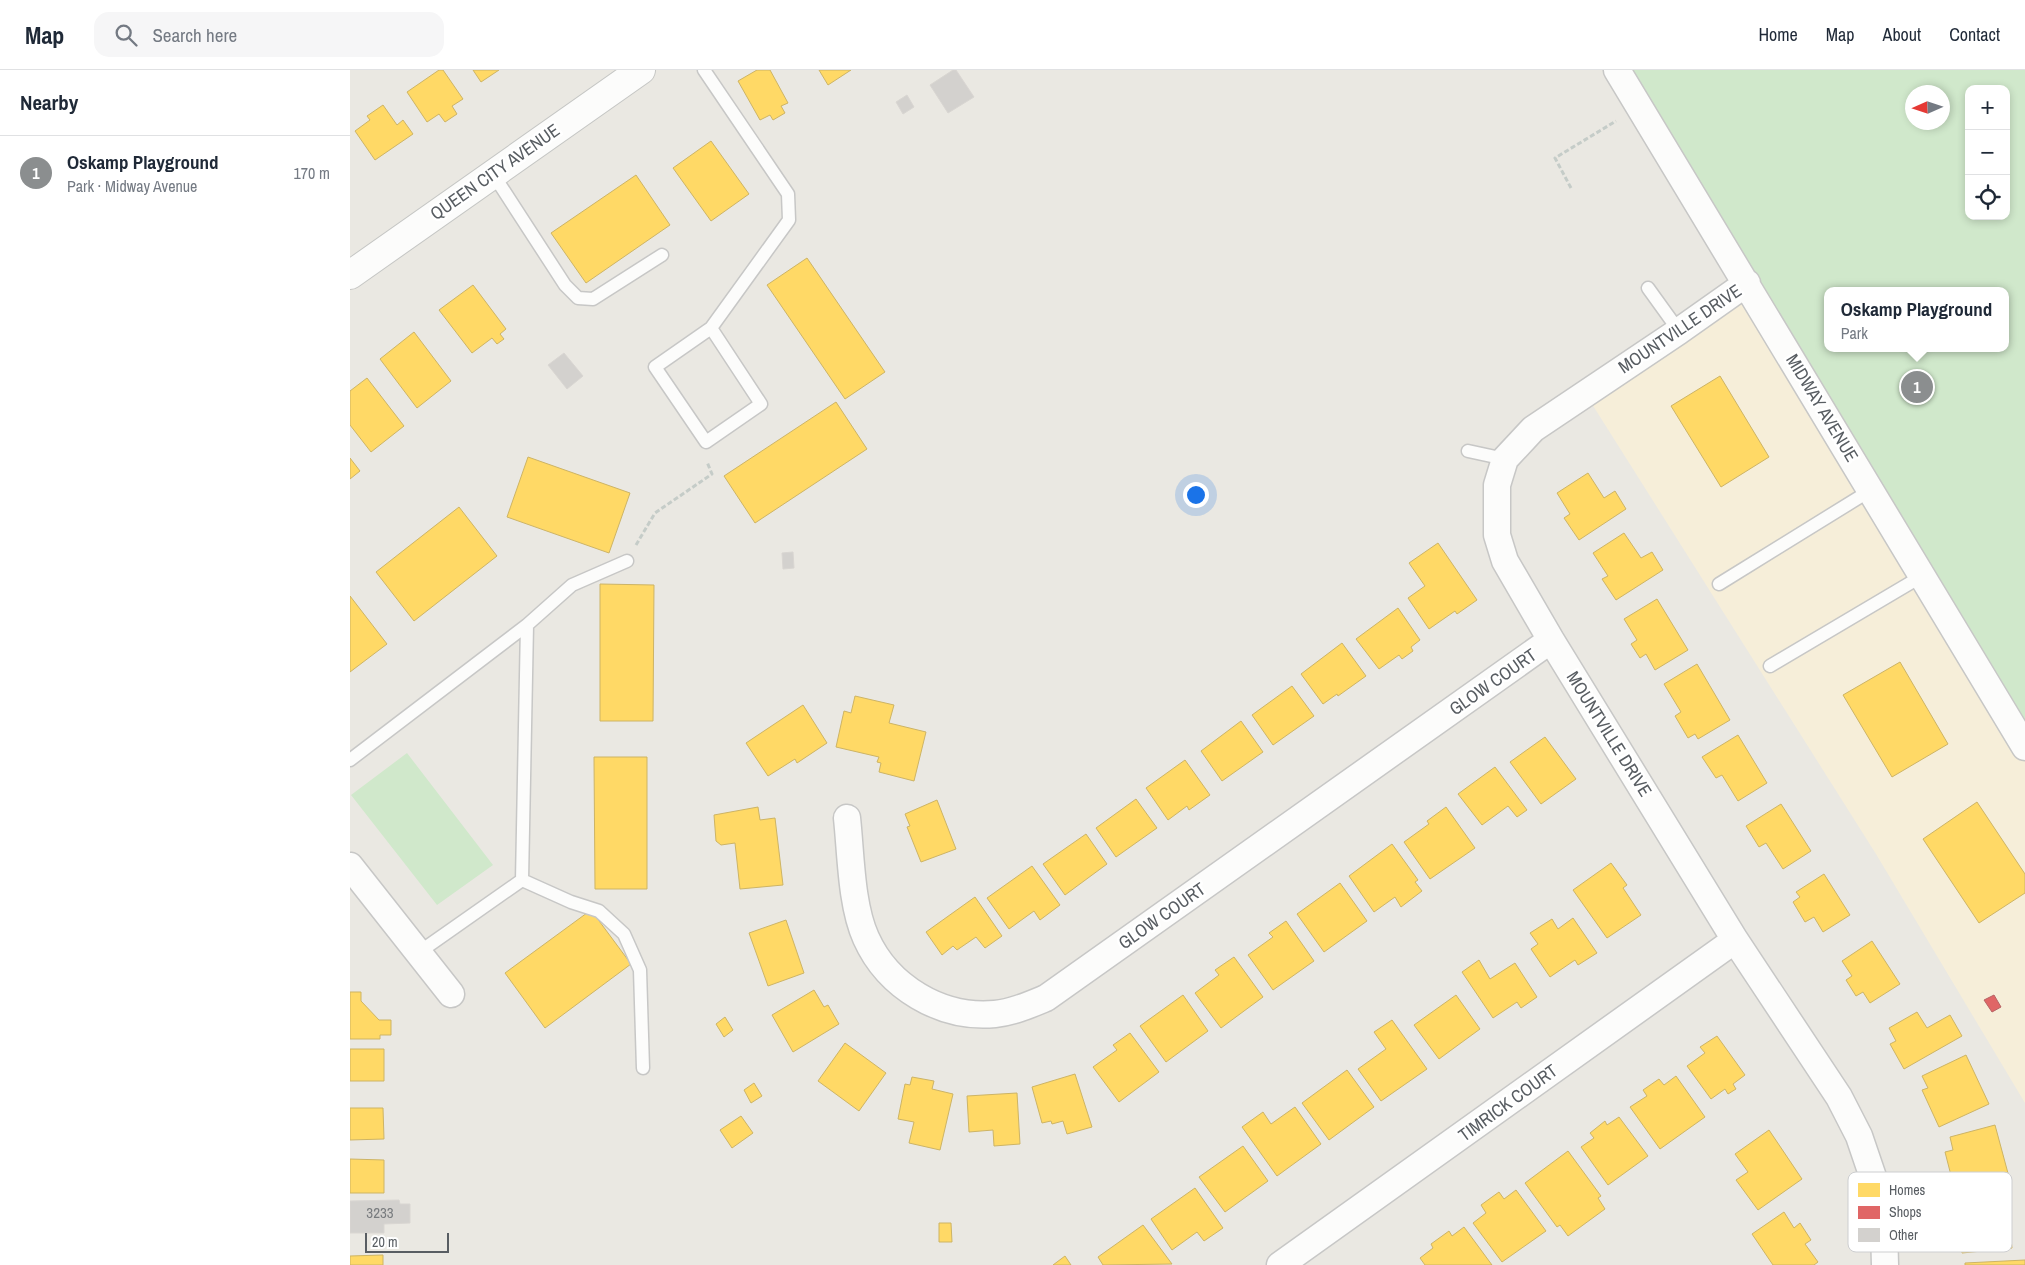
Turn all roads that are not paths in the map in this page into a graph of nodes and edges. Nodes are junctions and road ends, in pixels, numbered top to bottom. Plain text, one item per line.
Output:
1 (641, 70) edge
2 (704, 70) edge
3 (1618, 70) edge
4 (493, 174) junction
5 (662, 255) dead end
6 (350, 275) edge
7 (1747, 283) junction
8 (1648, 288) dead end
9 (711, 328) junction
10 (1679, 331) junction
11 (1468, 451) dead end
12 (1505, 459) junction
13 (1871, 490) junction
14 (627, 561) road end
15 (1922, 576) junction
16 (1719, 584) dead end
17 (527, 625) junction
18 (1551, 640) junction
19 (1770, 666) dead end
20 (2025, 747) edge
21 (350, 760) edge
22 (847, 818) dead end
23 (350, 866) edge
24 (522, 880) junction
25 (1735, 940) junction
26 (418, 953) junction
27 (451, 994) dead end
28 (643, 1068) dead end
29 (1871, 1172) edge
30 (1885, 1252) edge
31 (1280, 1265) edge
32 (1885, 1265) edge

1 - 4 main road, QUEEN CITY AVENUE
2 - 9 lane
3 - 7 street, MIDWAY AVENUE
4 - 5 lane
4 - 6 main road, QUEEN CITY AVENUE
7 - 10 street, MOUNTVILLE DRIVE
7 - 13 street, MIDWAY AVENUE
8 - 10 lane
9 - 9 lane
10 - 12 street, MOUNTVILLE DRIVE
11 - 12 lane
12 - 18 street, MOUNTVILLE DRIVE
13 - 15 street, MIDWAY AVENUE
13 - 16 lane
14 - 17 lane
15 - 19 lane
15 - 20 street, MIDWAY AVENUE
17 - 21 lane
17 - 24 lane
18 - 22 street, GLOW COURT
18 - 25 street, MOUNTVILLE DRIVE
23 - 26 street
24 - 26 lane
24 - 28 lane
25 - 29 street, MOUNTVILLE DRIVE
25 - 31 street, TIMRICK COURT
26 - 27 street
30 - 32 street, MOUNTVILLE DRIVE

